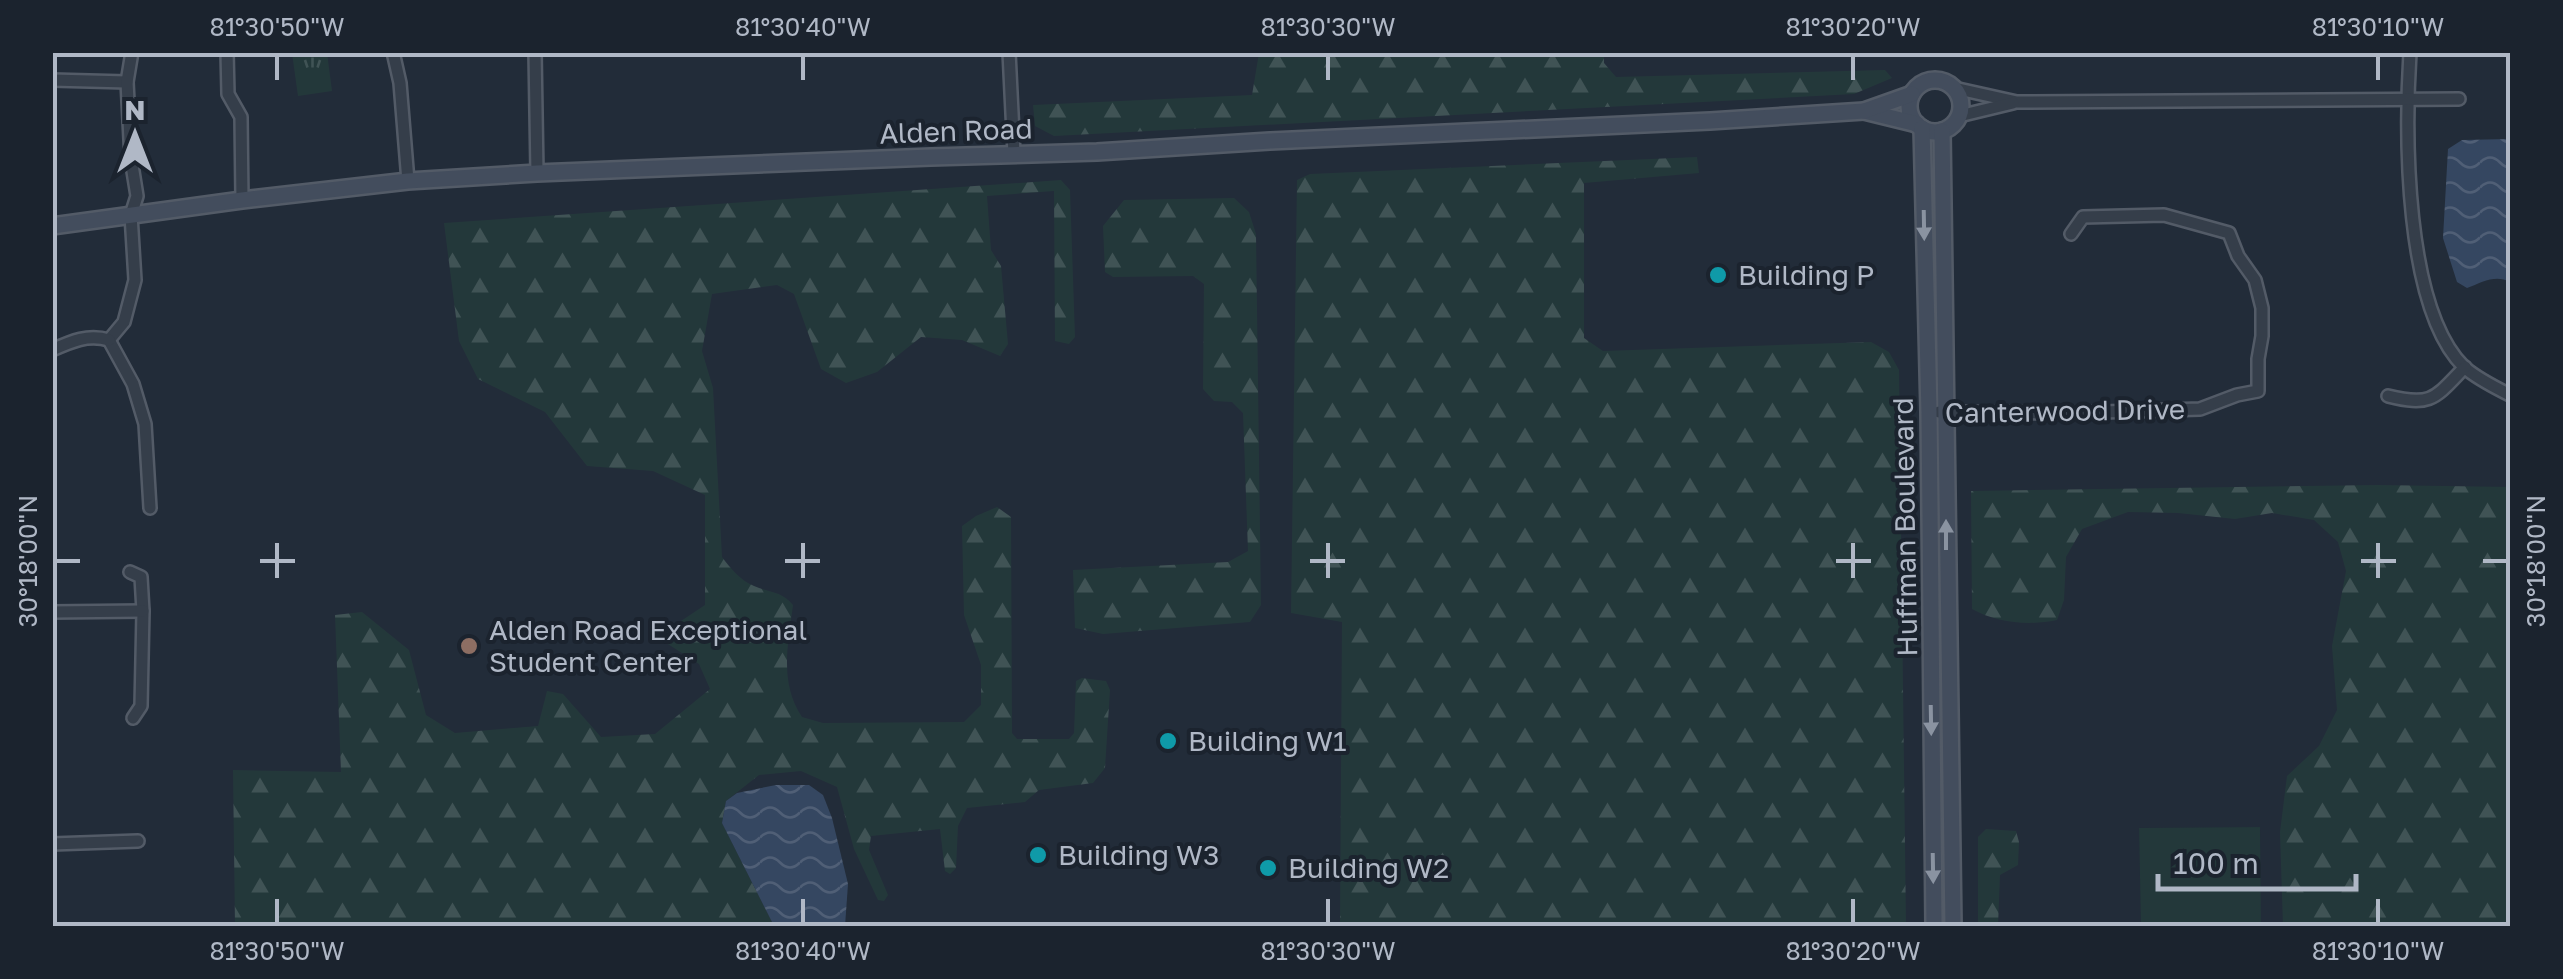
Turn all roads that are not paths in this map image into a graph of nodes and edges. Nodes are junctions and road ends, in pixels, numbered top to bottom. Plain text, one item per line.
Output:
1 (132, 52) edge
2 (227, 52) edge
3 (393, 52) edge
4 (534, 52) edge
5 (1010, 52) edge
6 (2410, 52) edge
7 (52, 80) edge
8 (127, 82) junction
9 (1954, 88) junction
10 (1912, 94) junction
11 (2407, 98) junction
12 (2459, 99) dead end
13 (2018, 102) junction
14 (1864, 111) junction
15 (1959, 116) junction
16 (1919, 126) junction
17 (1942, 131) junction
18 (1014, 154) junction
19 (537, 173) junction
20 (408, 181) junction
21 (242, 200) junction
22 (131, 215) junction
23 (52, 226) edge
24 (2070, 234) dead end
25 (109, 340) junction
26 (52, 350) edge
27 (2465, 367) junction
28 (2510, 395) edge
29 (2388, 396) dead end
30 (1938, 412) junction
31 (150, 508) dead end
32 (130, 572) dead end
33 (143, 611) junction
34 (52, 612) edge
35 (133, 718) dead end
36 (138, 841) dead end
37 (52, 844) edge
38 (1934, 926) edge
39 (1952, 926) edge

1 - 8 street
2 - 21 street
3 - 20 street
4 - 19 street
5 - 18 street
6 - 11 street
7 - 8 street
8 - 22 street
9 - 10 street
9 - 13 street
9 - 15 street
10 - 14 street, Alden Road
10 - 16 street
11 - 12 street
11 - 13 street
11 - 27 street
13 - 15 street
14 - 16 street, Alden Road
14 - 18 street, Alden Road
15 - 17 street
16 - 17 street
16 -> 30 street, Huffman Boulevard
17 - 30 street, Huffman Boulevard
18 - 19 street, Alden Road
19 - 20 street, Alden Road
20 - 21 street, Alden Road
21 - 22 street, Alden Road
22 - 23 street, Alden Road
22 - 25 street
24 - 30 street, Canterwood Drive
25 - 26 street
25 - 31 street
27 - 28 street
27 - 29 street
30 -> 38 street, Huffman Boulevard
39 -> 30 street, Huffman Boulevard
32 - 33 street
33 - 34 street
33 - 35 street
36 - 37 street

